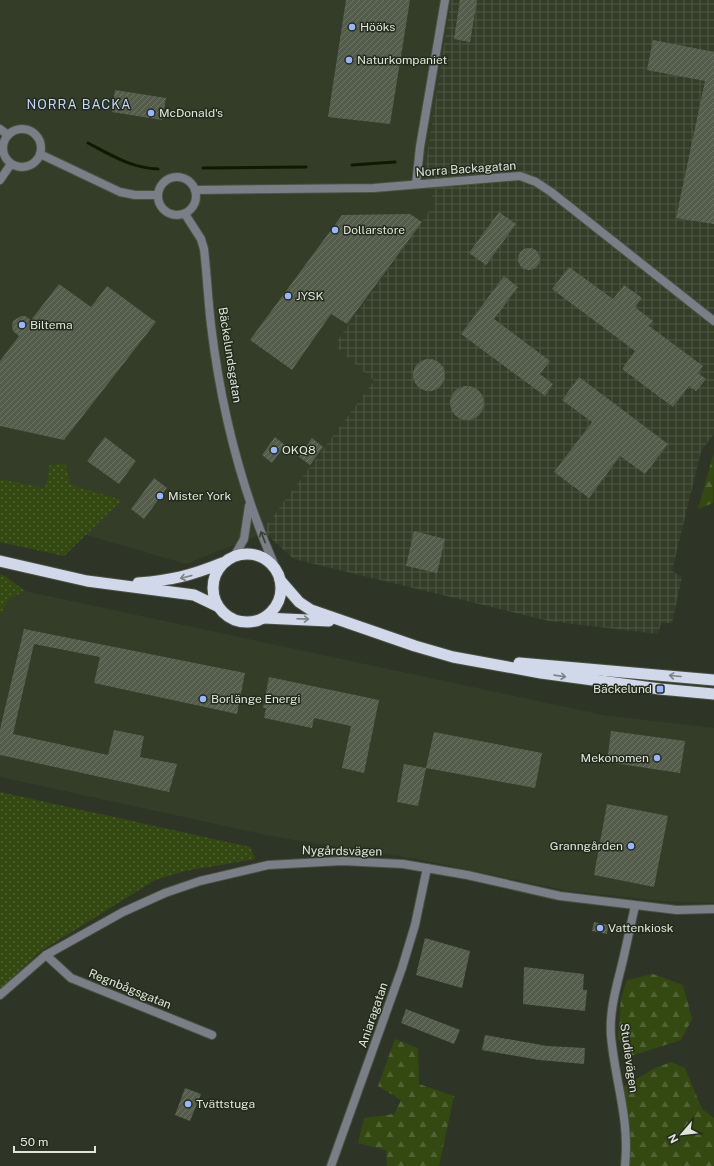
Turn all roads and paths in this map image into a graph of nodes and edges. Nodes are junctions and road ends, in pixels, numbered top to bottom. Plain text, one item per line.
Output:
1 (446, 0) edge
2 (0, 129) edge
3 (8, 135) junction
4 (40, 154) junction
5 (11, 164) junction
6 (0, 180) edge
7 (416, 184) junction
8 (195, 190) junction
9 (158, 196) junction
10 (185, 214) junction
11 (714, 321) edge
12 (250, 503) junction
13 (235, 555) junction
14 (0, 561) edge
15 (223, 563) junction
16 (279, 576) junction
17 (120, 585) junction
18 (217, 606) junction
19 (264, 618) junction
20 (344, 622) junction
21 (453, 657) junction
22 (714, 680) edge
23 (714, 694) edge
24 (427, 868) junction
25 (634, 906) junction
26 (714, 909) edge
27 (46, 955) junction
28 (0, 995) edge
29 (212, 1035) dead end
30 (331, 1166) edge
31 (625, 1166) edge

1 - 7 street
2 - 3 street
3 - 4 street
3 - 5 street
4 - 5 street
4 - 9 street
5 - 6 street
7 - 8 street, Norra Backagatan
7 - 11 street, Norra Backagatan
8 - 9 street
8 - 10 street
9 - 10 street
10 - 12 street, Bäckelundsgatan
12 - 13 street, Bäckelundsgatan
16 -> 12 street, Bäckelundsgatan
13 - 15 highway
13 - 16 highway
14 - 17 highway
15 -> 17 highway
15 - 18 highway
16 - 19 highway
16 - 20 highway
17 - 18 highway
18 - 19 highway
19 -> 20 highway
20 - 21 highway
22 -> 21 highway
21 -> 23 highway
24 - 25 street, Nygårdsvägen
24 - 27 street, Nygårdsvägen
24 - 30 street, Aniaragatan
25 - 26 street, Nygårdsvägen
25 - 31 street, Studievägen
27 - 28 street, Nygårdsvägen
27 - 29 street, Regnbågsgatan

